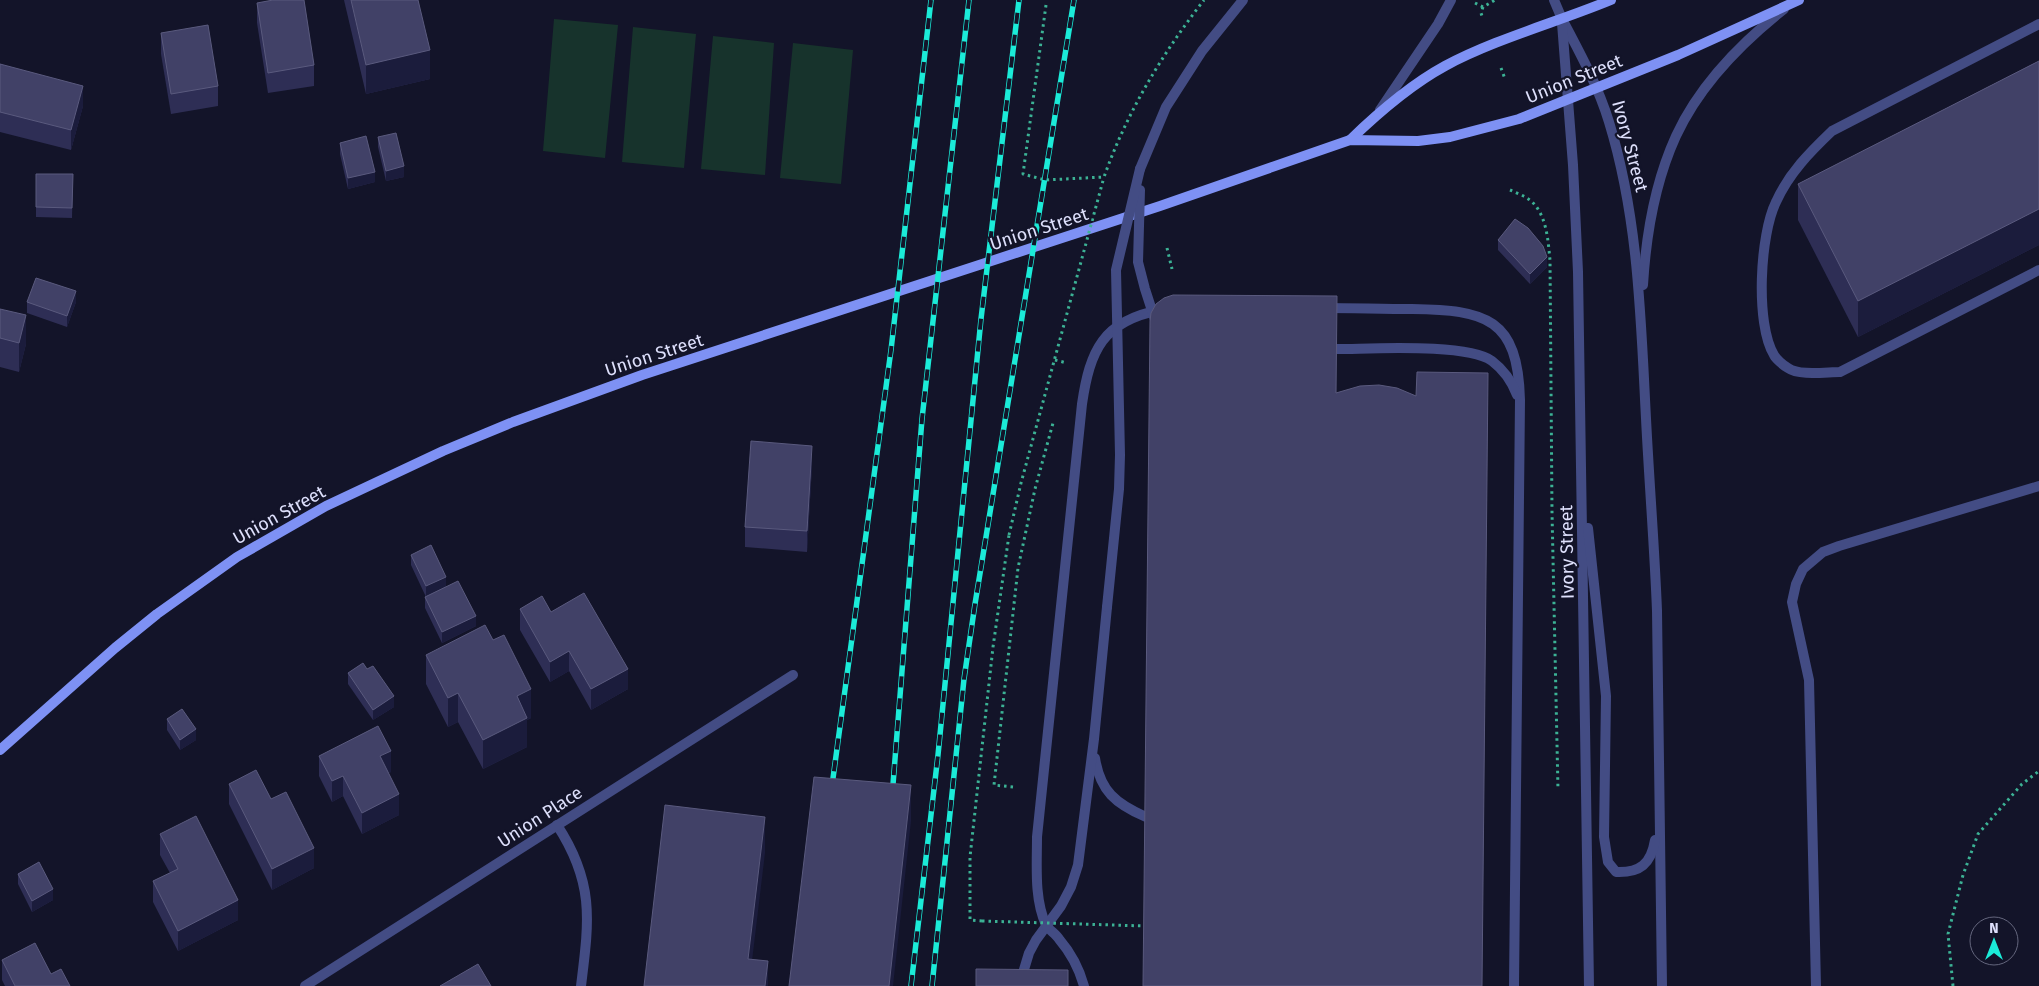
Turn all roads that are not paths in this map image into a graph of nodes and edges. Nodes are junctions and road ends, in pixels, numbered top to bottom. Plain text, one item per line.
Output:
1 (1243, 0) edge
2 (1451, 0) edge
3 (1554, 0) edge
4 (1611, 0) edge
5 (1795, 2) edge
6 (1562, 19) junction
7 (2039, 24) edge
8 (1597, 88) junction
9 (1568, 99) junction
10 (1378, 112) junction
11 (1350, 140) junction
12 (1140, 169) junction
13 (2039, 270) edge
14 (1173, 308) edge
15 (1313, 308) edge
16 (1640, 313) junction
17 (1162, 336) edge
18 (1336, 349) edge
19 (1520, 400) junction
20 (1581, 462) junction
21 (2039, 486) edge
22 (792, 675) dead end
23 (31, 723) junction
24 (1094, 739) junction
25 (0, 745) edge
26 (0, 750) edge
27 (0, 757) edge
28 (1146, 817) edge
29 (1659, 818) junction
30 (557, 825) junction
31 (1047, 925) junction
32 (304, 986) edge
33 (581, 986) edge
34 (1019, 986) edge
35 (1084, 986) edge
36 (1514, 986) edge
37 (1590, 986) edge
38 (1662, 986) edge
39 (1816, 986) edge

1 - 12 street
2 - 10 street
3 - 6 street
4 - 6 main road, Union Street
5 - 8 main road, Union Street
5 - 16 street
6 - 8 street, Ivory Street
6 - 9 street, Ivory Street
6 - 10 main road, Union Street
7 - 13 street
8 - 9 main road, Union Street
8 - 16 street, Ivory Street
9 - 11 main road, Union Street
9 - 20 street, Ivory Street
10 - 11 main road, Union Street
11 - 23 main road, Union Street
12 - 17 street, bridge
12 - 24 street, bridge
14 - 31 street
15 - 19 street
16 - 29 street, Ivory Street
18 - 19 street
19 - 36 street
20 - 29 street
20 - 37 street, Ivory Street
21 - 39 street
22 - 30 street, Union Place
23 - 25 main road
23 - 26 main road, Union Street
23 - 27 main road, Union Street
24 - 28 street
24 - 31 street
29 - 38 street, Ivory Street
30 - 32 street, Union Place
30 - 33 street
31 - 34 street
31 - 35 street

